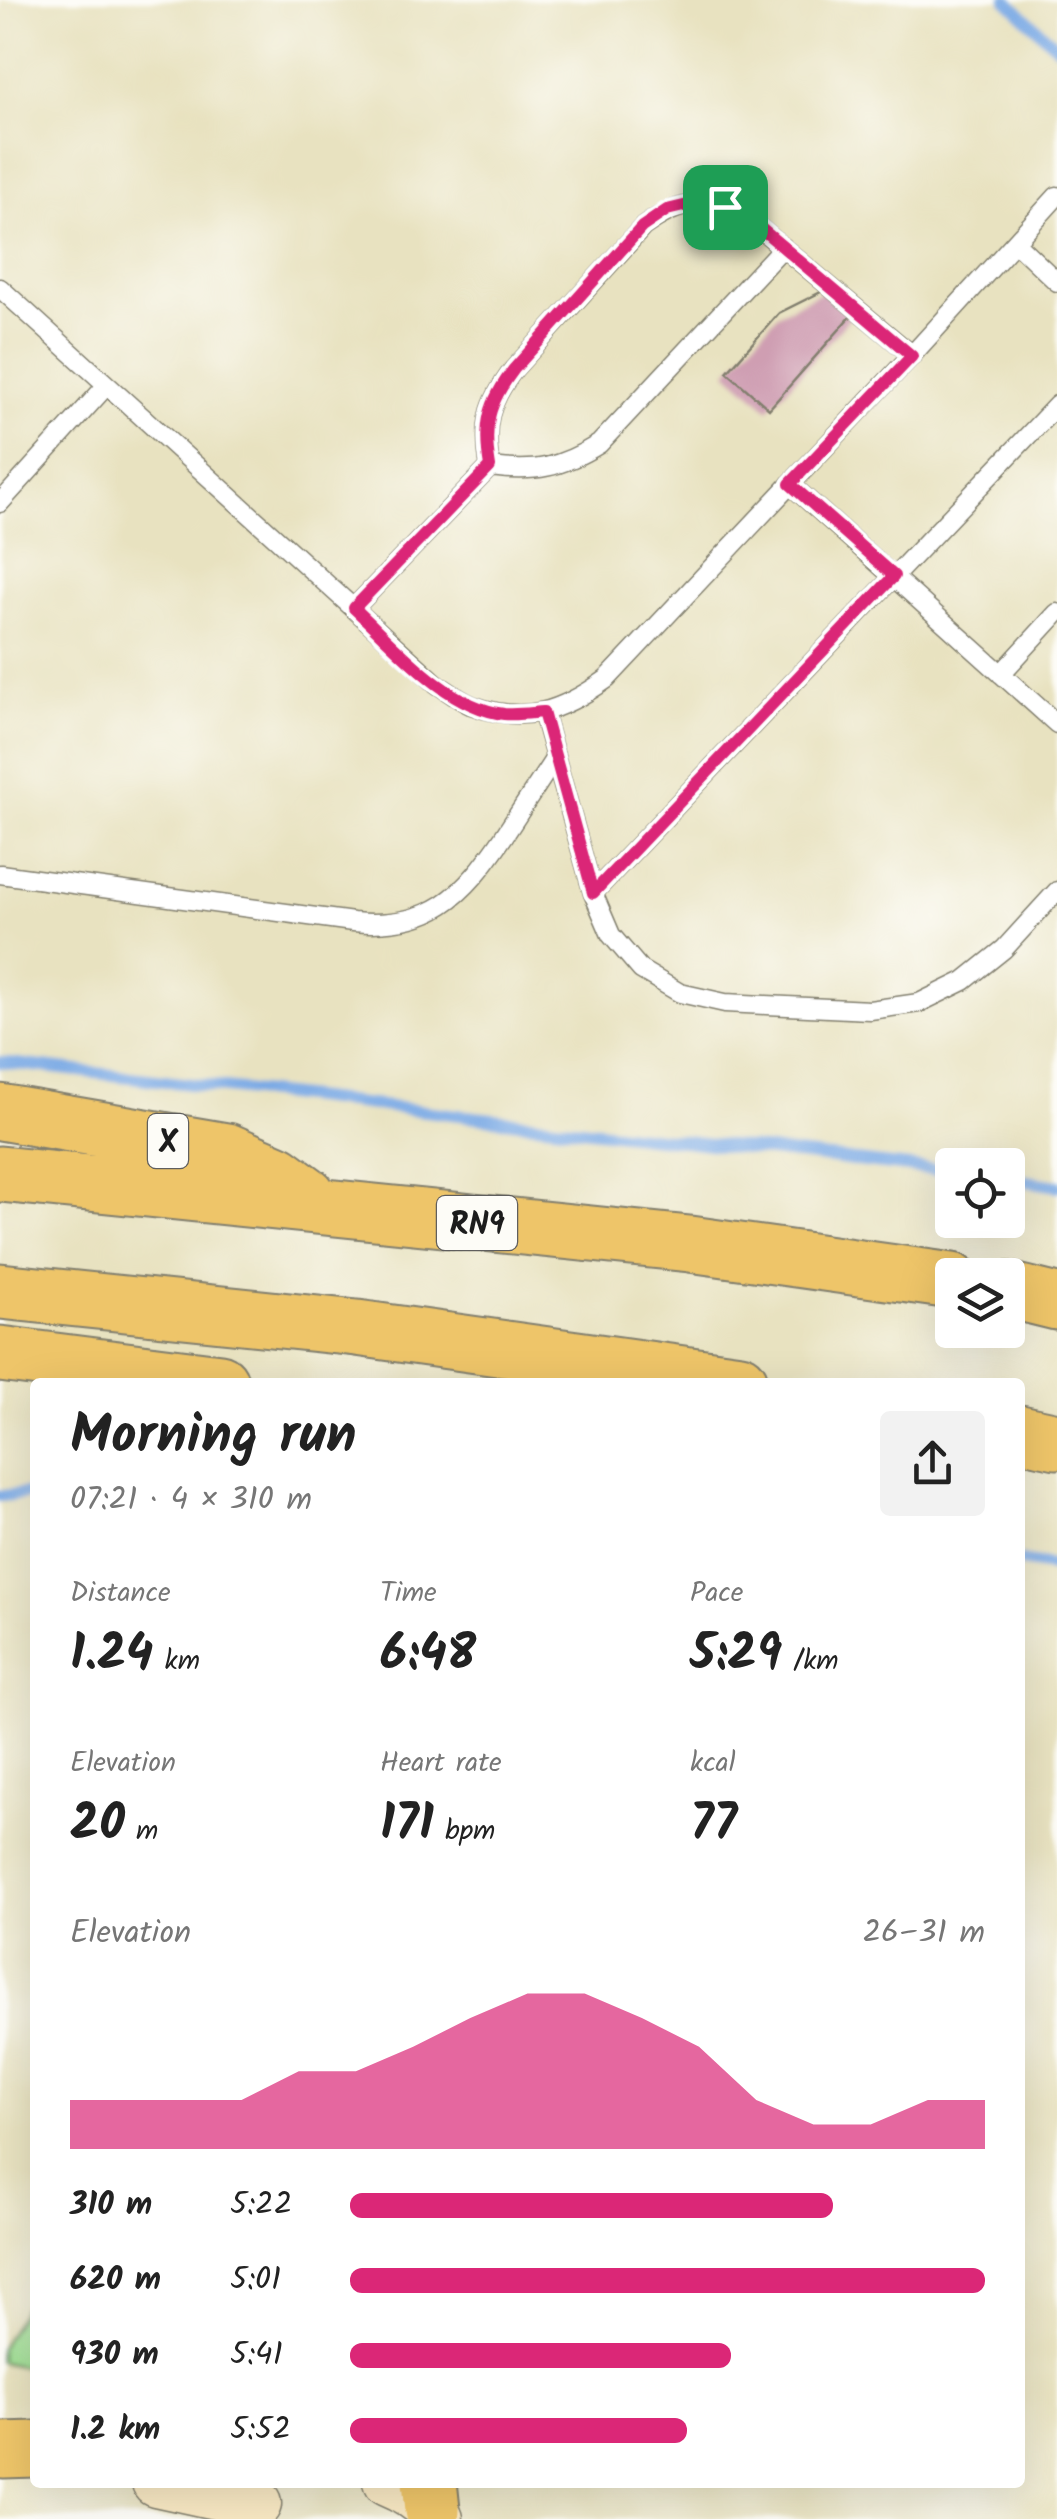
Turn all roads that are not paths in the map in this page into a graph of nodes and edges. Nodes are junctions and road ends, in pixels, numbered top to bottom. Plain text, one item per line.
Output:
1 (1057, 196) edge
2 (1015, 242) junction
3 (784, 247) junction
4 (1057, 282) edge
5 (0, 288) edge
6 (912, 356) junction
7 (107, 385) junction
8 (1057, 405) edge
9 (490, 467) junction
10 (790, 484) junction
11 (0, 502) edge
12 (894, 576) junction
13 (354, 608) junction
14 (1057, 612) edge
15 (1001, 674) junction
16 (543, 712) junction
17 (1057, 724) edge
18 (555, 758) junction
19 (0, 874) edge
20 (1057, 891) edge
21 (593, 893) junction
22 (0, 1112) edge
23 (0, 1174) edge
24 (323, 1206) junction
25 (935, 1279) edge
26 (0, 1291) edge
27 (1025, 1294) edge
28 (1057, 1302) edge
29 (0, 1354) edge
30 (189, 1378) edge
31 (712, 1378) edge
32 (1025, 1434) edge
33 (1057, 1441) edge
34 (189, 2488) edge
35 (265, 2502) edge

1 - 2 lane
2 - 4 lane
2 - 6 lane
3 - 6 lane
3 - 9 lane
3 - 9 lane
5 - 7 lane
6 - 10 lane
7 - 11 lane
7 - 13 lane
8 - 12 lane
9 - 13 lane
10 - 12 lane
10 - 16 lane
12 - 15 lane
12 - 21 lane
13 - 16 lane
14 - 15 lane
15 - 17 lane
16 - 18 lane
18 - 19 lane
18 - 21 lane
20 - 21 lane
22 - 24 highway, X
23 - 24 highway, RN9
24 - 25 highway, RN9
26 - 31 highway
27 - 28 highway
29 - 30 highway
32 - 33 highway
34 - 35 main road

